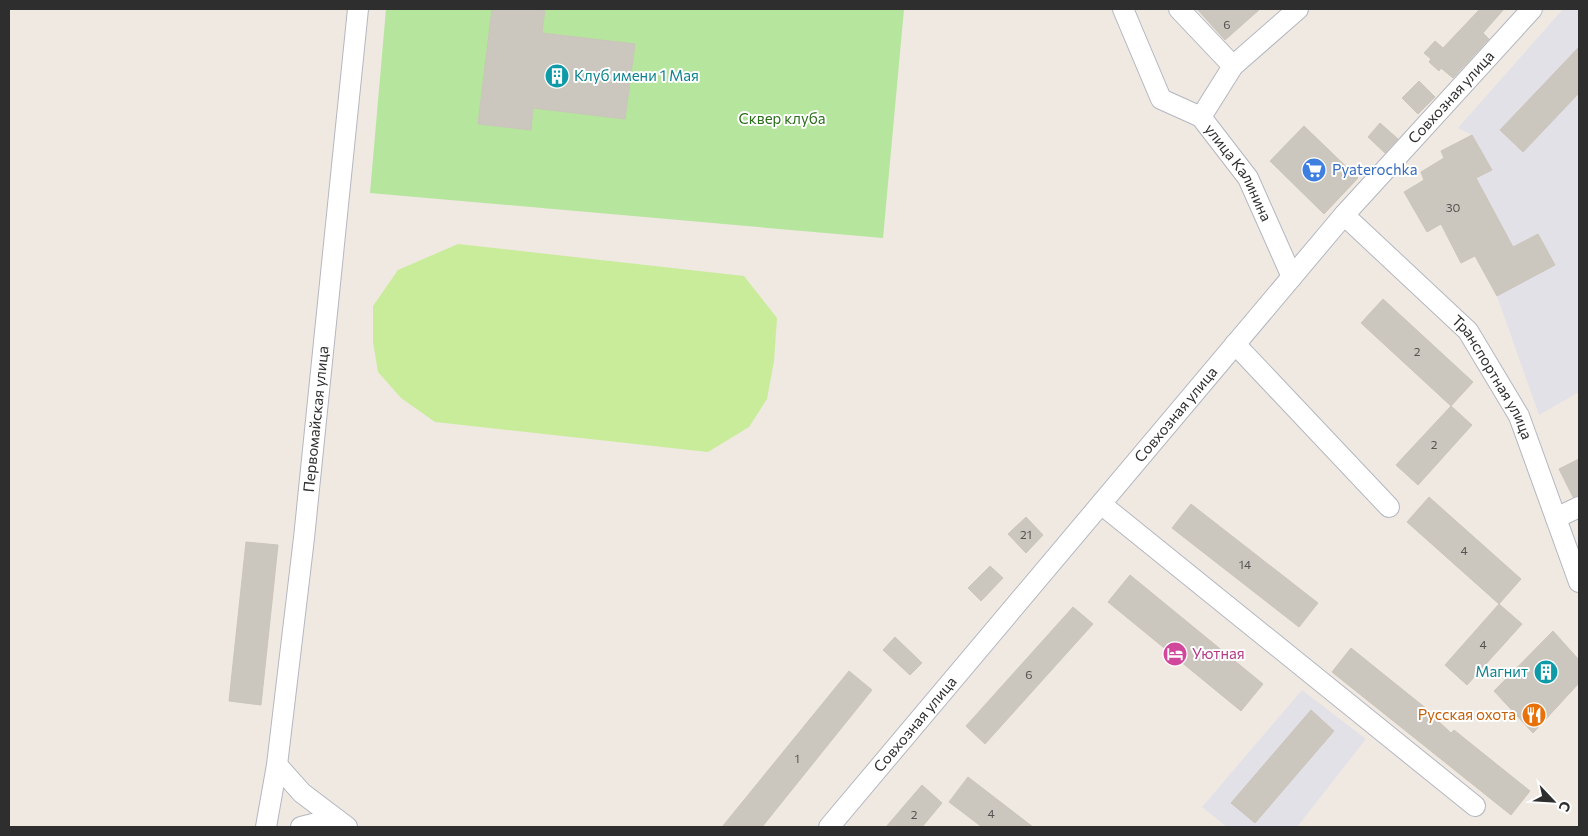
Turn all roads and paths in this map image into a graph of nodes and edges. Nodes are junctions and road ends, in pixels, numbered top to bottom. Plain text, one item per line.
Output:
1 (358, 9) edge
2 (1123, 9) edge
3 (1179, 9) edge
4 (1298, 9) edge
5 (1532, 9) edge
6 (1233, 66) junction
7 (1201, 117) junction
8 (1344, 215) junction
9 (1292, 277) junction
10 (1235, 344) junction
11 (1101, 504) junction
12 (1389, 507) dead end
13 (1579, 507) edge
14 (1556, 518) junction
15 (1579, 582) edge
16 (277, 764) junction
17 (1475, 806) dead end
18 (340, 823) edge
19 (266, 827) edge
20 (300, 827) edge
21 (829, 827) edge

1 - 16 street, Первомайская улица
2 - 7 street, улица Калинина
3 - 6 street
4 - 6 street
5 - 8 street, Совхозная улица
6 - 7 street
7 - 9 street, улица Калинина
8 - 9 street, Совхозная улица
8 - 14 street, Транспортная улица
9 - 10 street, Совхозная улица
10 - 11 street, Совхозная улица
10 - 12 street
11 - 17 street
11 - 21 street, Совхозная улица
13 - 14 street
14 - 15 street, Транспортная улица
16 - 18 street
16 - 19 street, Первомайская улица
18 - 20 street

